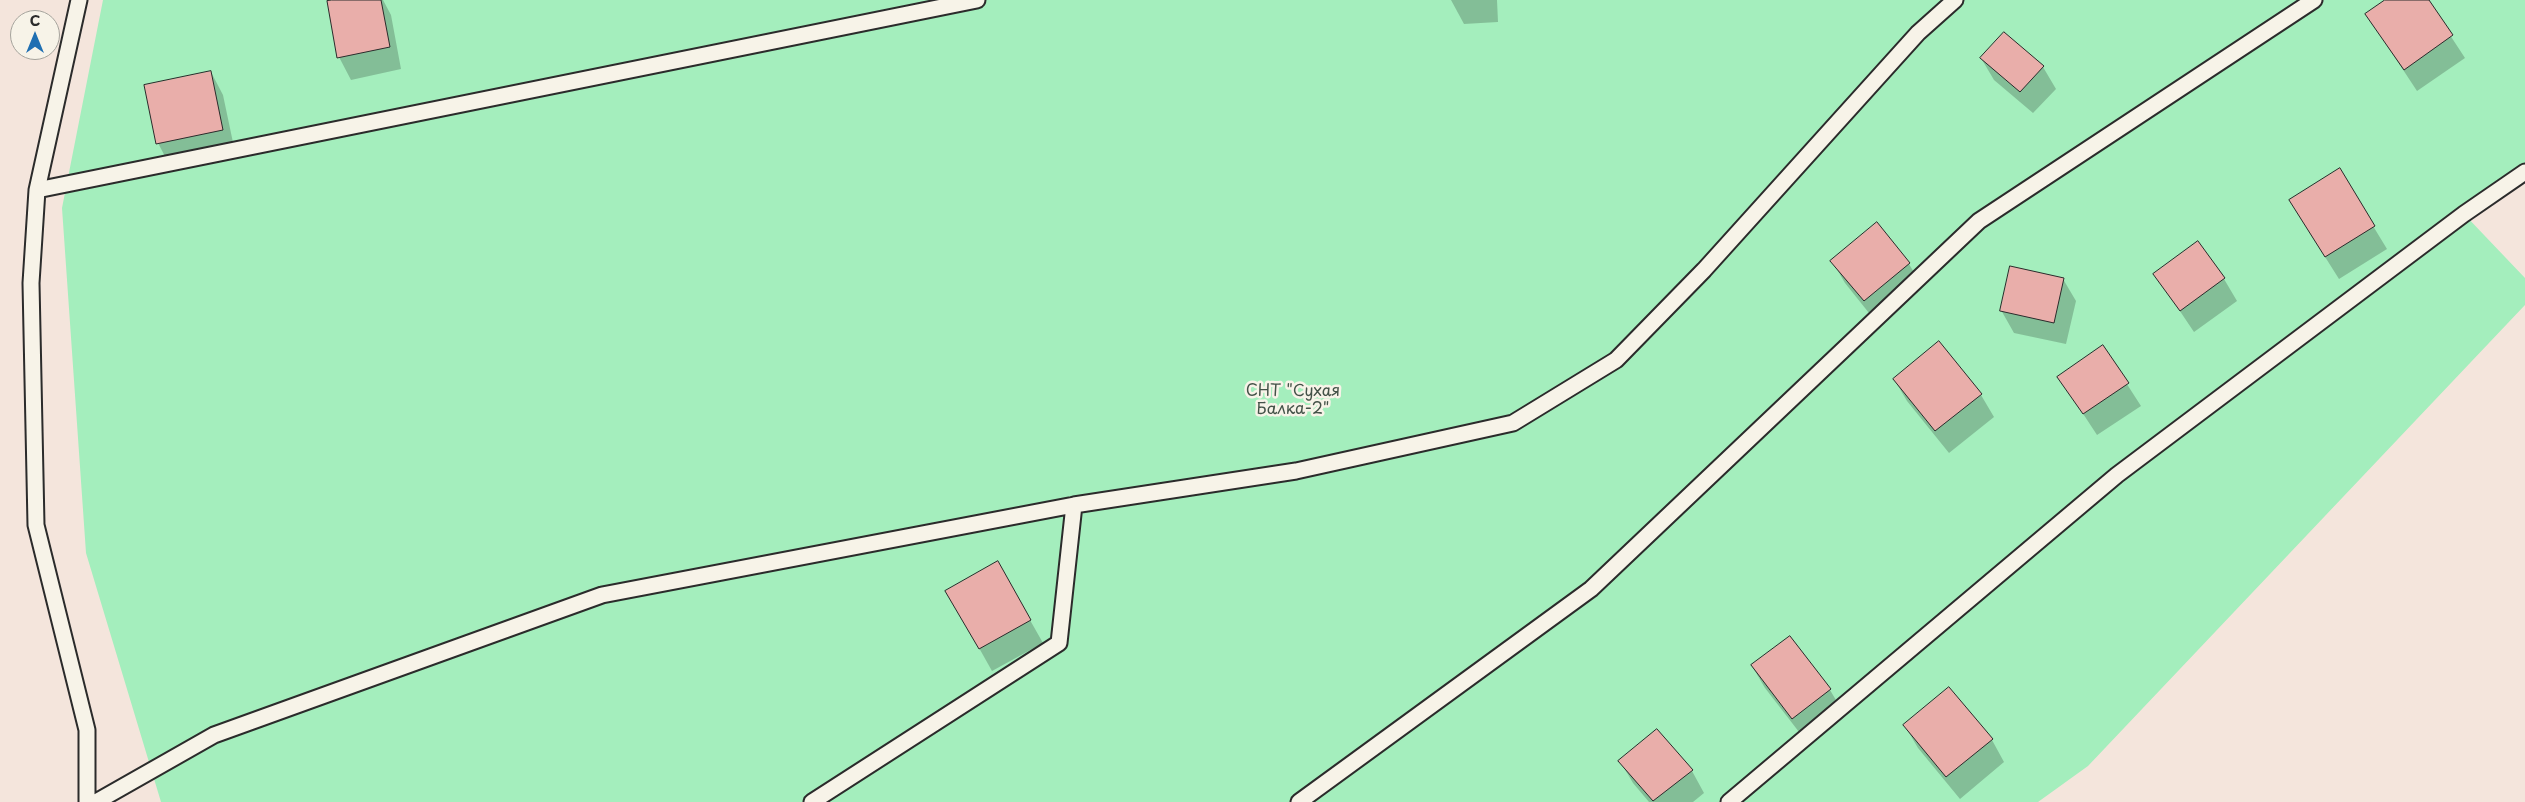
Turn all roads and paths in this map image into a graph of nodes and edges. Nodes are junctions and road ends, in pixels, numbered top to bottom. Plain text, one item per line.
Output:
1 (78, 0) edge
2 (977, 0) edge
3 (1956, 0) edge
4 (2314, 0) edge
5 (2525, 172) edge
6 (37, 190) junction
7 (1074, 505) junction
8 (87, 802) edge
9 (96, 802) edge
10 (812, 802) edge
11 (1300, 802) edge
12 (1729, 802) edge

1 - 6 lane
2 - 6 lane
3 - 7 lane
4 - 11 lane
5 - 12 lane
6 - 8 lane
7 - 9 lane
7 - 10 lane

